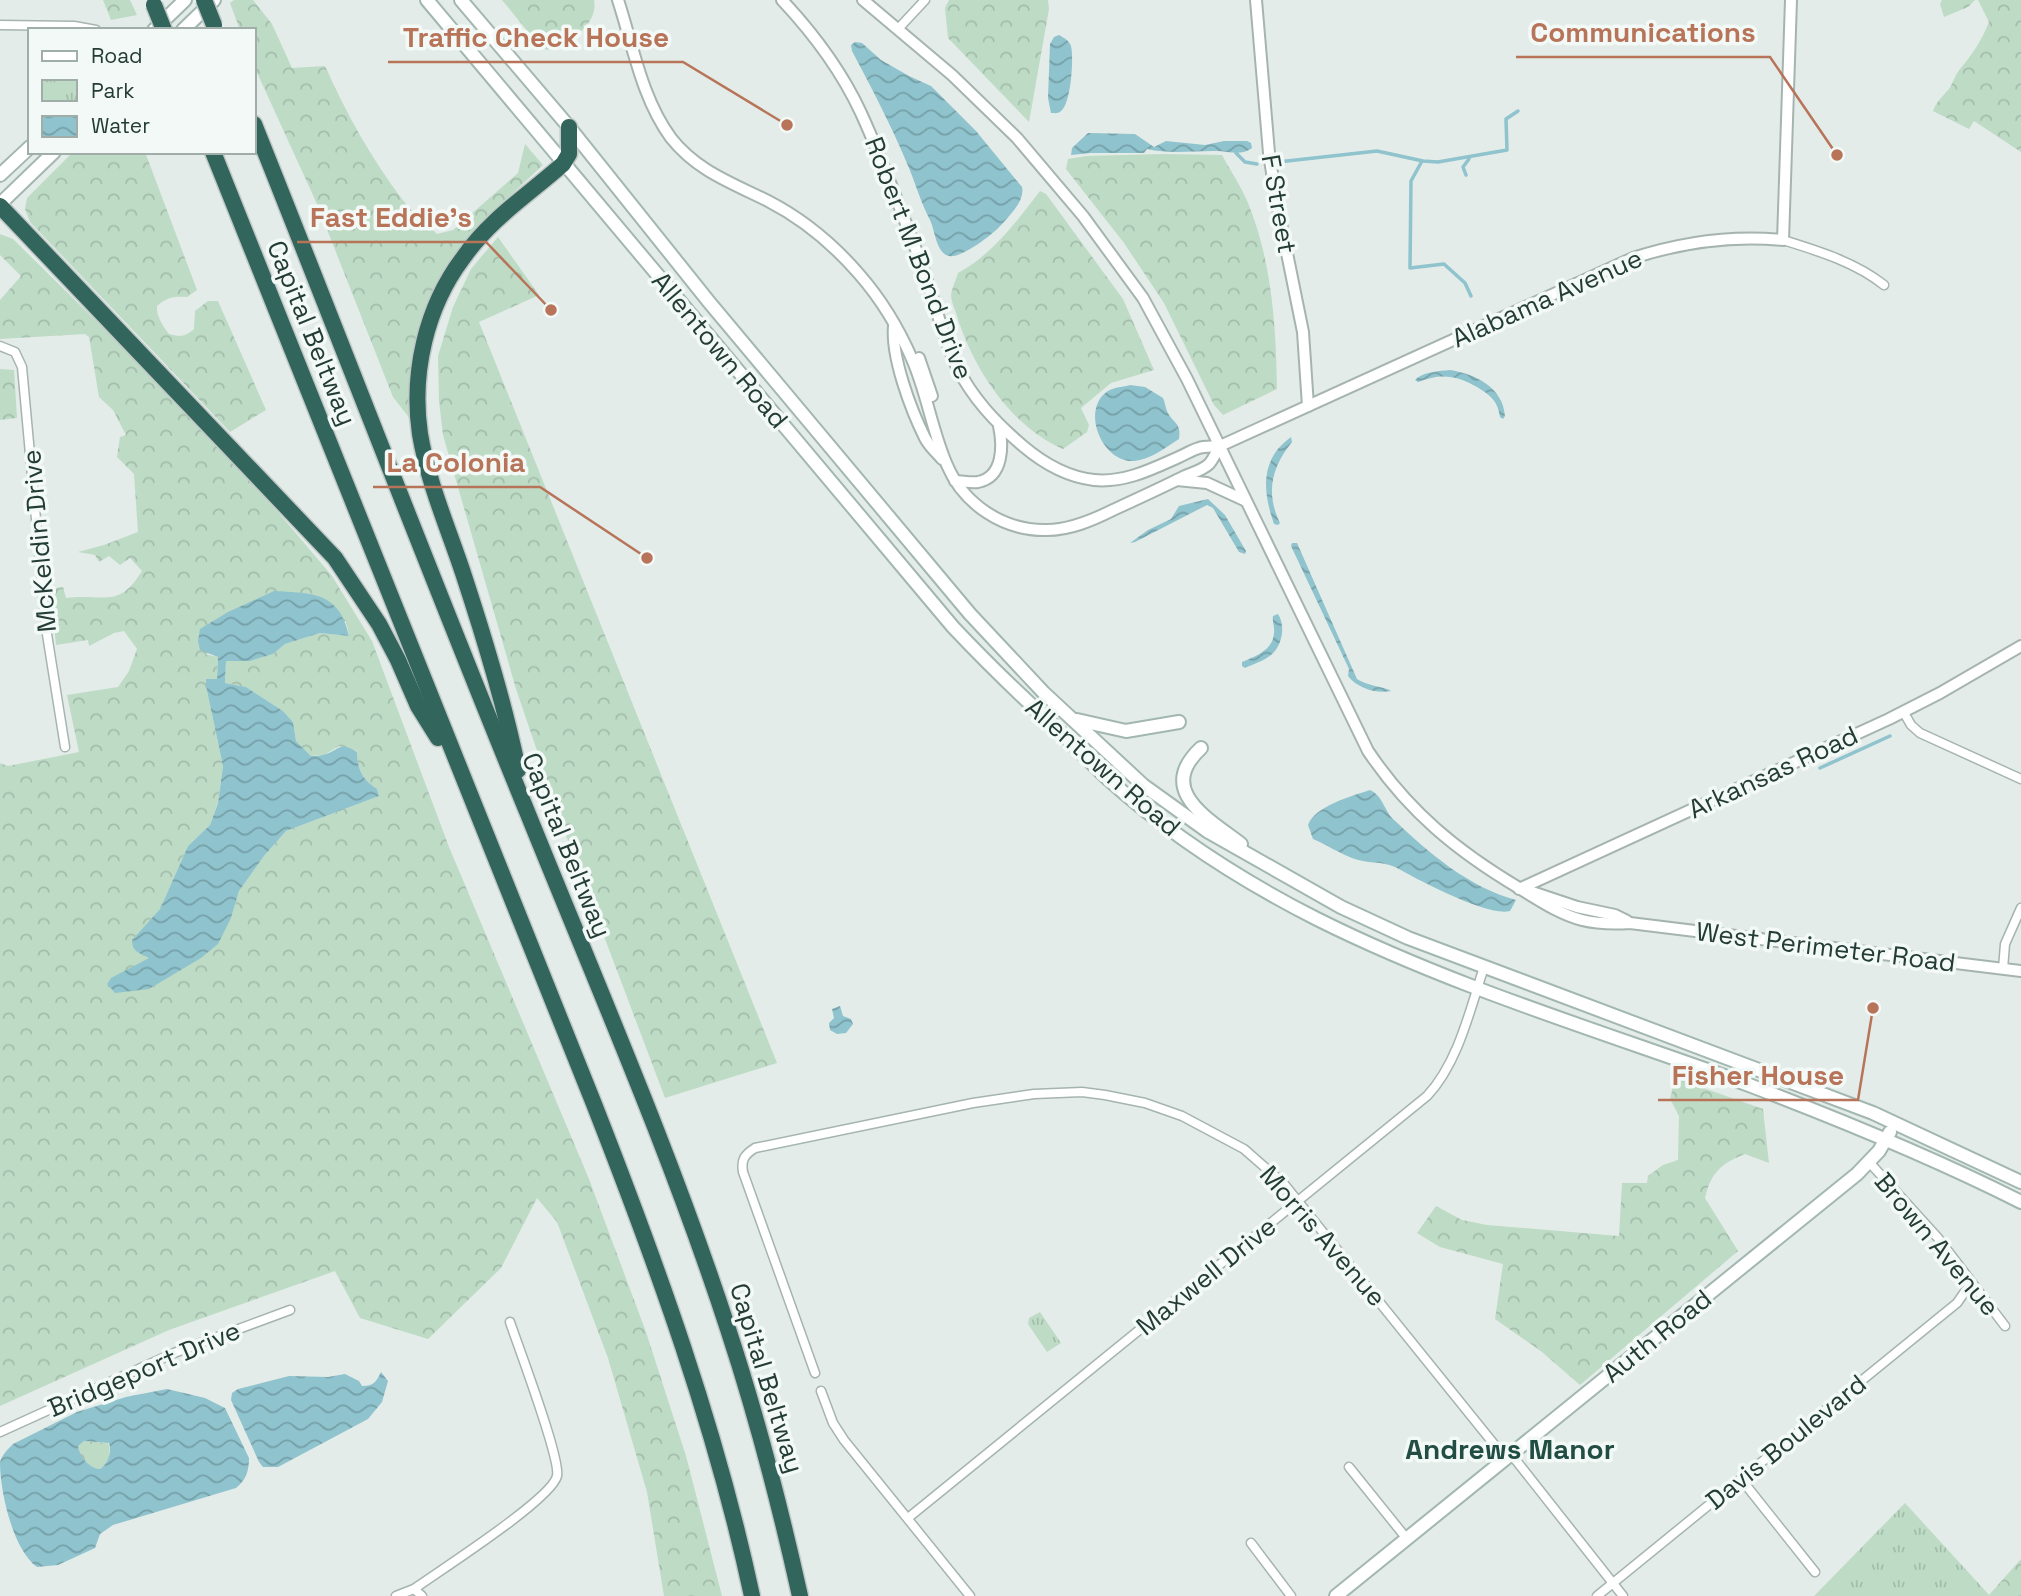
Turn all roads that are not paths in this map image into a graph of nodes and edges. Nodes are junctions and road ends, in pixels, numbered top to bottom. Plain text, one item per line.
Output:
1 (185, 0) edge
2 (205, 0) edge
3 (214, 0) edge
4 (427, 0) edge
5 (461, 0) edge
6 (618, 0) edge
7 (782, 0) edge
8 (863, 0) edge
9 (925, 0) edge
10 (1256, 0) edge
11 (1791, 0) edge
12 (153, 2) edge
13 (0, 25) edge
14 (215, 27) edge
15 (85, 28) edge
16 (156, 28) edge
17 (163, 28) edge
18 (185, 28) edge
19 (898, 29) junction
20 (569, 127) junction
21 (256, 129) edge
22 (28, 149) edge
23 (52, 154) edge
24 (215, 154) edge
25 (563, 164) junction
26 (0, 175) edge
27 (0, 205) edge
28 (1783, 240) junction
29 (1884, 285) dead end
30 (0, 346) edge
31 (1308, 407) junction
32 (999, 426) junction
33 (1220, 446) junction
34 (1177, 480) junction
35 (955, 481) junction
36 (1246, 501) junction
37 (2021, 646) edge
38 (1903, 711) junction
39 (1071, 718) junction
40 (1179, 722) dead end
41 (65, 747) dead end
42 (1201, 748) dead end
43 (458, 768) junction
44 (2021, 779) edge
45 (525, 807) junction
46 (1281, 873) junction
47 (1519, 888) junction
48 (2021, 908) edge
49 (1484, 967) junction
50 (2003, 968) junction
51 (2021, 971) edge
52 (1478, 987) junction
53 (1894, 1123) junction
54 (1886, 1138) junction
55 (1869, 1162) junction
56 (2021, 1182) edge
57 (1299, 1201) junction
58 (2021, 1202) edge
59 (1971, 1283) junction
60 (290, 1310) dead end
61 (510, 1322) dead end
62 (2005, 1326) dead end
63 (815, 1373) dead end
64 (821, 1391) dead end
65 (0, 1432) edge
66 (1509, 1456) junction
67 (1349, 1467) dead end
68 (1741, 1479) junction
69 (908, 1518) junction
70 (1407, 1539) junction
71 (1251, 1543) dead end
72 (1815, 1572) dead end
73 (1613, 1583) junction
74 (414, 1589) junction
75 (396, 1596) edge
76 (422, 1596) edge
77 (752, 1596) edge
78 (800, 1596) edge
79 (970, 1596) edge
80 (1291, 1596) edge
81 (1336, 1596) edge
82 (1597, 1596) edge
83 (1623, 1596) edge

1 - 16 main road
2 - 14 highway, bridge
3 - 18 main road
4 - 25 main road, Allentown Road
5 - 20 main road, Allentown Road
6 - 35 street, Robert M Bond Drive
7 - 32 street, Robert M Bond Drive
8 - 19 street
9 - 19 street
10 - 31 street, F Street
11 - 28 street
12 - 17 highway, bridge
13 - 15 street
19 - 33 street
20 - 25 highway
20 - 39 main road, Allentown Road
21 - 45 highway, Capital Beltway
22 - 26 main road
23 - 27 main road
24 - 43 highway, Capital Beltway
25 - 45 highway
25 - 52 main road, Allentown Road
27 - 43 highway
28 - 29 street, Alabama Avenue
28 - 31 street, Alabama Avenue
30 - 41 street, McKeldin Drive
31 - 33 street, Alabama Avenue
32 - 33 street, Robert M Bond Drive
32 - 35 street
33 - 34 street, Robert M Bond Drive
33 - 36 street, West Perimeter Road
34 - 35 street, Robert M Bond Drive
34 - 36 street
36 - 47 street, West Perimeter Road
37 - 38 street, Arkansas Road
38 - 44 street
38 - 47 street, Arkansas Road
39 - 40 main road
39 - 46 main road, Allentown Road
42 - 46 main road
43 - 77 highway, Capital Beltway
45 - 78 highway, Capital Beltway
46 - 49 main road, Allentown Road
47 - 50 street, West Perimeter Road
48 - 50 street
49 - 52 street, Maxwell Drive
49 - 53 main road, Allentown Road
50 - 51 street, West Perimeter Road
52 - 54 main road, Allentown Road
52 - 57 street, Maxwell Drive
53 - 54 main road, Auth Road
53 - 56 main road, Allentown Road
54 - 55 main road, Auth Road
54 - 58 main road, Allentown Road
55 - 59 street, Brown Avenue
55 - 66 main road, Auth Road
57 - 63 street, Morris Avenue
57 - 66 street, Morris Avenue
57 - 69 street, Maxwell Drive
59 - 62 street, Brown Avenue
59 - 68 street, Davis Boulevard
60 - 65 street, Bridgeport Drive
61 - 74 street
64 - 69 street
66 - 70 main road, Auth Road
66 - 73 street, Morris Avenue
67 - 70 street
68 - 72 street
68 - 73 street, Davis Boulevard
69 - 79 street
70 - 81 main road, Auth Road
71 - 80 street
73 - 82 street, Davis Boulevard
73 - 83 street, Morris Avenue
74 - 75 street
74 - 76 street

